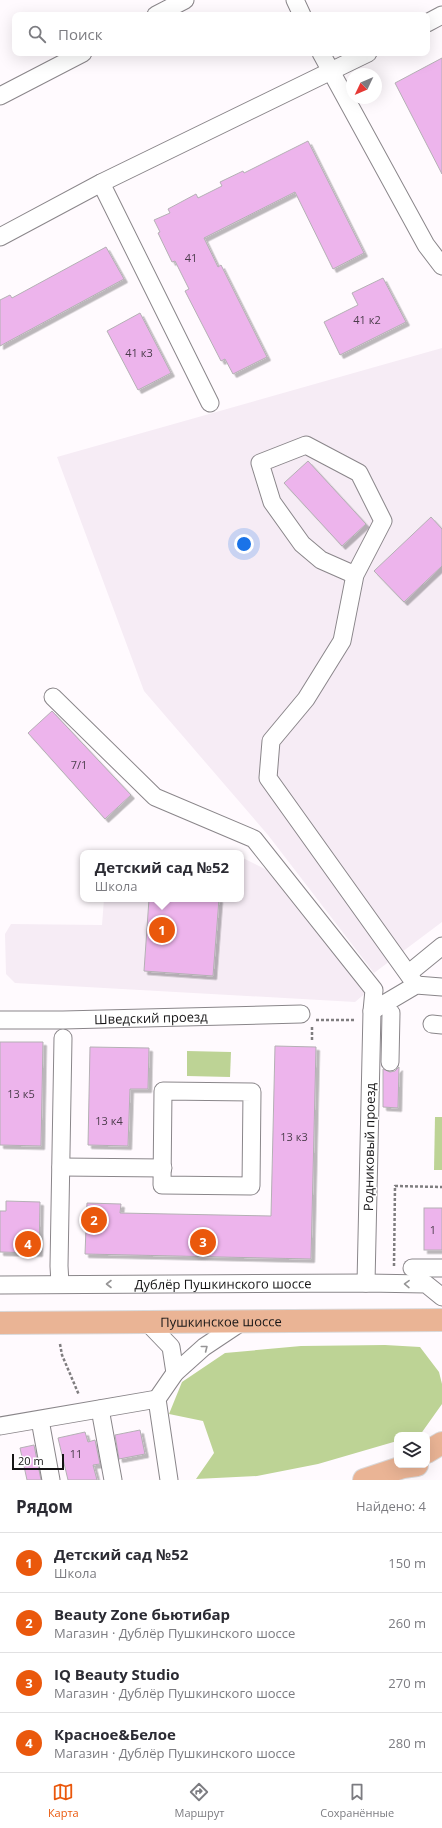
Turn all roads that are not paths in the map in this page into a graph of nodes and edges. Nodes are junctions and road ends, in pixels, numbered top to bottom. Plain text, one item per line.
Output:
1 (185, 0) edge
2 (295, 0) edge
3 (162, 12) edge
4 (301, 12) edge
5 (442, 15) edge
6 (430, 21) edge
7 (77, 56) edge
8 (323, 56) edge
9 (362, 56) edge
10 (331, 72) junction
11 (0, 96) edge
12 (101, 183) junction
13 (0, 237) edge
14 (442, 266) edge
15 (210, 403) dead end
16 (355, 575) junction
17 (53, 697) dead end
18 (441, 948) edge
19 (412, 979) junction
20 (442, 987) edge
21 (391, 1013) dead end
22 (301, 1014) dead end
23 (372, 1016) junction
24 (0, 1020) edge
25 (63, 1038) dead end
26 (390, 1062) dead end
27 (61, 1167) junction
28 (163, 1168) junction
29 (412, 1268) dead end
30 (442, 1268) edge
31 (366, 1283) junction
32 (60, 1284) junction
33 (0, 1285) edge
34 (442, 1296) edge
35 (419, 1320) junction
36 (442, 1320) edge
37 (242, 1321) junction
38 (147, 1322) junction
39 (0, 1323) edge
40 (442, 1337) edge
41 (175, 1373) junction
42 (157, 1398) junction
43 (100, 1409) junction
44 (40, 1420) junction
45 (0, 1426) edge
46 (442, 1443) edge
47 (430, 1450) edge
48 (442, 1461) edge
49 (430, 1463) edge
50 (403, 1468) edge
51 (164, 1479) edge
52 (51, 1480) edge
53 (113, 1480) edge
54 (364, 1480) edge

1 - 3 street
2 - 4 street
5 - 6 street
7 - 11 street
8 - 10 street
9 - 10 street
10 - 12 street
10 - 14 street
12 - 13 street
12 - 15 street
16 - 16 street
16 - 19 street
17 - 23 street, Родниковый проезд
18 - 19 street
19 - 20 street
19 - 23 street
21 - 26 street
22 - 24 street, Шведский проезд
23 - 31 street, Родниковый проезд
25 - 27 street
27 - 28 street
27 - 32 street
28 - 28 street
29 - 30 street
31 -> 32 street, Дублёр Пушкинского шоссе
34 -> 31 street, Дублёр Пушкинского шоссе
32 - 33 street, Дублёр Пушкинского шоссе
35 - 36 main road, Пушкинское шоссе
35 - 37 main road, Пушкинское шоссе
35 - 40 main road
37 - 38 main road, Пушкинское шоссе
41 -> 37 street
38 - 39 main road, Пушкинское шоссе
38 - 41 street
41 - 42 street
42 - 43 street
42 - 51 street
43 - 44 street
43 - 53 street
44 - 45 street
44 - 52 street
46 - 47 main road
48 - 49 main road
50 - 54 main road

